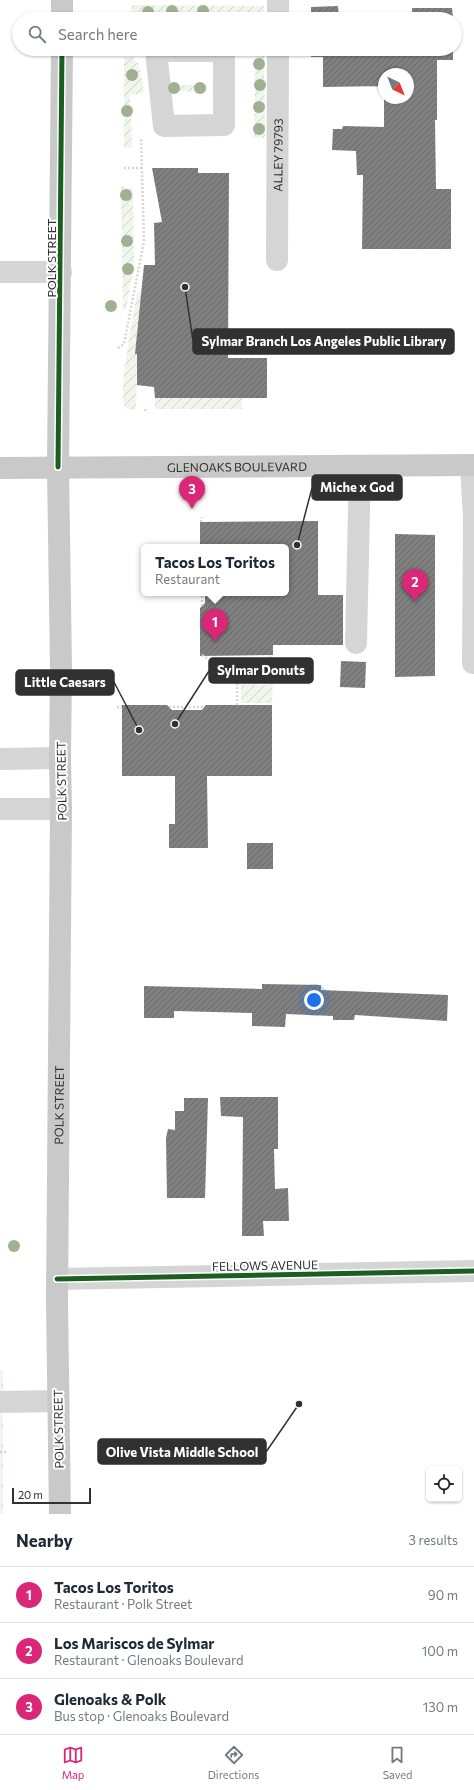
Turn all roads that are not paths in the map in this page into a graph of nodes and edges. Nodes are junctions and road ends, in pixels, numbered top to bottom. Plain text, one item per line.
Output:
1 (62, 0) edge
2 (278, 0) edge
3 (62, 12) edge
4 (278, 12) edge
5 (62, 56) edge
6 (156, 56) edge
7 (224, 56) edge
8 (278, 56) edge
9 (277, 260) dead end
10 (0, 272) edge
11 (61, 272) junction
12 (360, 466) junction
13 (472, 466) edge
14 (58, 467) junction
15 (0, 468) edge
16 (356, 643) dead end
17 (473, 663) dead end
18 (60, 758) junction
19 (0, 759) edge
20 (61, 809) junction
21 (0, 810) edge
22 (474, 1272) edge
23 (57, 1279) junction
24 (58, 1401) junction
25 (0, 1402) edge
26 (60, 1514) edge

1 - 3 main road
2 - 4 street
5 - 11 main road, POLK STREET
6 - 7 street
8 - 9 street, ALLEY 79793
10 - 11 street
11 - 14 main road, POLK STREET
12 - 13 main road, GLENOAKS BOULEVARD
12 - 14 main road, GLENOAKS BOULEVARD
12 - 16 street
13 - 17 street
14 - 15 main road, GLENOAKS BOULEVARD
14 - 18 main road, POLK STREET
18 - 19 street
18 - 20 main road, POLK STREET
20 - 21 street
20 - 23 main road, POLK STREET
22 - 23 street, FELLOWS AVENUE
23 - 24 main road, POLK STREET
24 - 25 street
24 - 26 main road, POLK STREET

